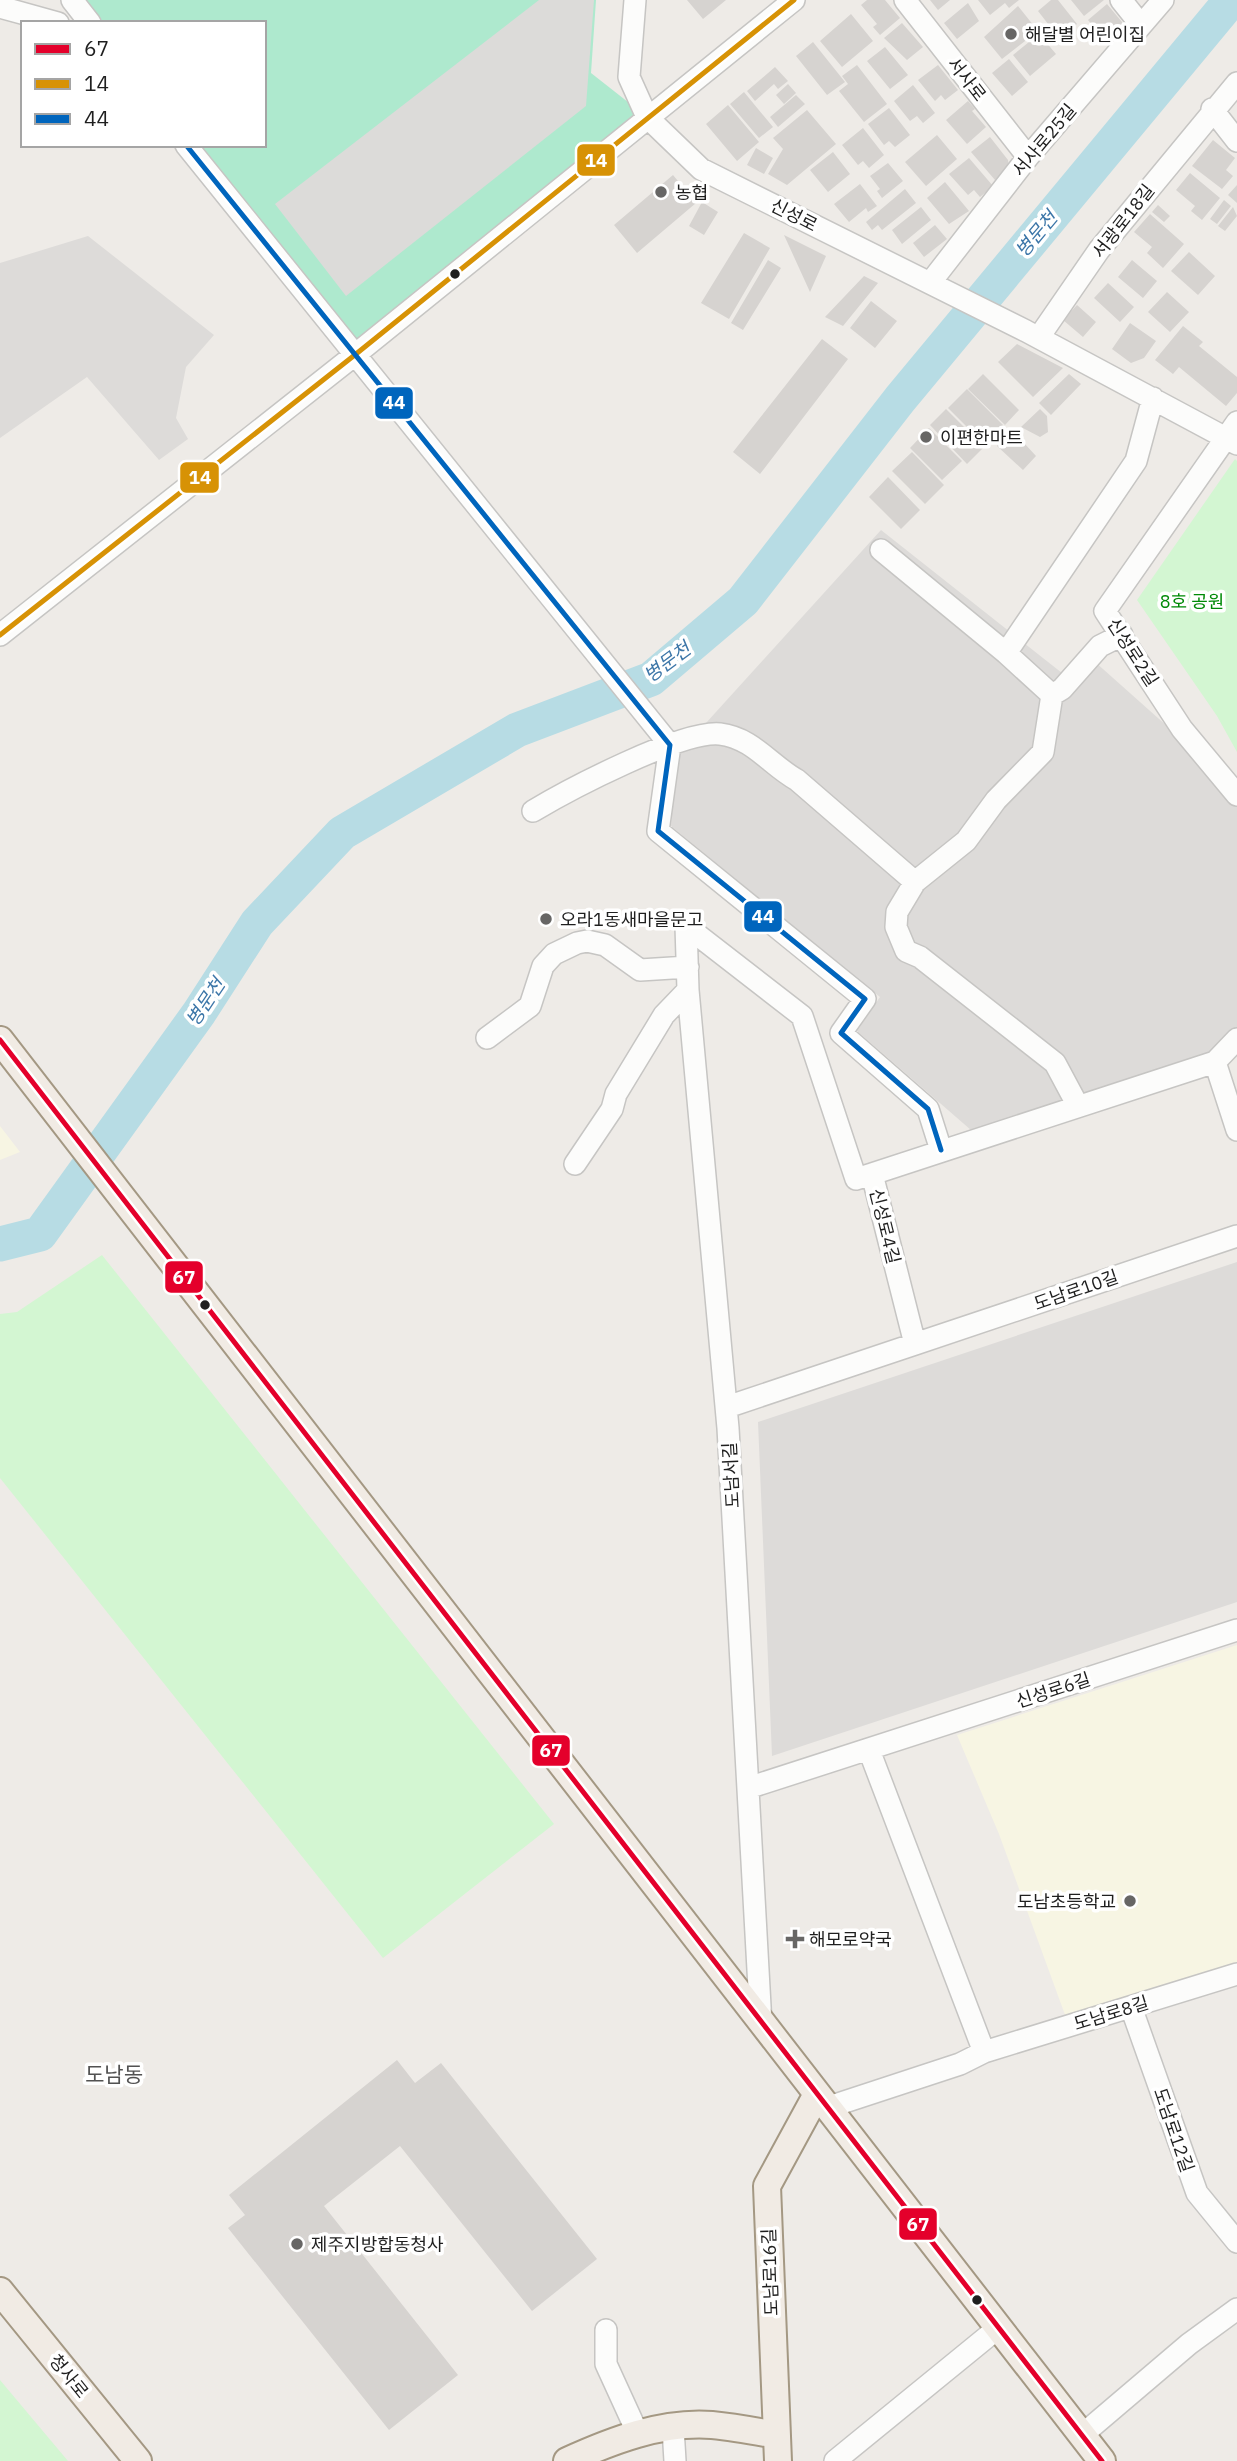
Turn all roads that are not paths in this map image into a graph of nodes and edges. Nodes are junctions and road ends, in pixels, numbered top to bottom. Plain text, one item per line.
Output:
1 (72, 0) edge
2 (635, 0) edge
3 (794, 0) edge
4 (905, 0) edge
5 (1121, 0) edge
6 (1163, 0) edge
7 (0, 7) edge
8 (51, 21) edge
9 (88, 21) edge
10 (1141, 25) junction
11 (1237, 83) edge
12 (1212, 109) junction
13 (647, 117) junction
14 (1237, 141) edge
15 (188, 147) edge
16 (1028, 158) junction
17 (930, 284) junction
18 (1033, 334) junction
19 (356, 354) junction
20 (1153, 398) junction
21 (1233, 434) edge
22 (881, 550) dead end
23 (0, 635) edge
24 (1122, 635) junction
25 (1006, 653) junction
26 (1052, 695) junction
27 (670, 744) junction
28 (1237, 795) edge
29 (533, 811) dead end
30 (915, 882) junction
31 (688, 967) junction
32 (688, 990) junction
33 (487, 1038) dead end
34 (1237, 1039) edge
35 (0, 1040) edge
36 (1215, 1062) junction
37 (1078, 1106) junction
38 (1237, 1130) edge
39 (941, 1150) junction
40 (575, 1164) dead end
41 (872, 1174) junction
42 (1237, 1236) edge
43 (915, 1344) junction
44 (727, 1407) junction
45 (1237, 1630) edge
46 (869, 1750) junction
47 (748, 1788) junction
48 (1237, 1973) edge
49 (1131, 2007) junction
50 (761, 2024) junction
51 (984, 2052) junction
52 (821, 2102) junction
53 (1237, 2242) edge
54 (2, 2298) edge
55 (1237, 2309) edge
56 (998, 2328) junction
57 (606, 2330) dead end
58 (673, 2428) junction
59 (638, 2434) junction
60 (1082, 2435) junction
61 (777, 2454) edge
62 (138, 2461) edge
63 (567, 2461) edge
64 (675, 2461) edge
65 (835, 2461) edge
66 (1102, 2461) edge

1 - 9 street
2 - 13 street
3 - 13 street
4 - 16 street, 서사로
5 - 10 street
6 - 10 street, 서사로25길
7 - 8 street
10 - 16 street, 서사로25길
11 - 12 street, 서광로18길
12 - 14 street
12 - 18 street, 서광로18길
13 - 17 street, 신성로
13 - 19 street
15 - 19 street
16 - 17 street, 서사로25길
17 - 18 street, 신성로
18 - 20 street
19 - 23 street
19 - 27 street
20 - 21 street
20 - 25 street
21 - 24 street, 신성로2길
22 - 25 street
24 - 26 street
24 - 28 street, 신성로2길
25 - 26 street
26 - 30 street
27 - 29 street
27 - 30 street
27 - 39 street
30 - 37 street
31 - 32 street, 도남서길
31 - 33 street
31 - 41 street, 도남서길
32 - 40 street
32 - 44 street, 도남서길
34 - 36 street, 신성로4길
35 - 50 main road
36 - 37 street, 신성로4길
36 - 38 street
37 - 39 street, 신성로4길
39 - 41 street, 신성로4길
41 - 43 street, 신성로4길
42 - 43 street, 도남로10길
43 - 44 street
44 - 47 street, 도남서길
45 - 46 street, 신성로6길
46 - 47 street, 신성로6길
46 - 51 street
47 - 50 street, 도남서길
48 - 49 street, 도남로8길
49 - 51 street, 도남로8길
49 - 53 street, 도남로12길
50 - 52 main road
51 - 52 street, 도남로8길
52 - 56 main road
52 - 61 main road, 도남로16길
54 - 62 main road, 청사로
55 - 60 street
56 - 60 main road
56 - 65 street
57 - 59 street
58 - 59 main road
58 - 61 main road
58 - 64 street
59 - 63 main road
60 - 66 main road

